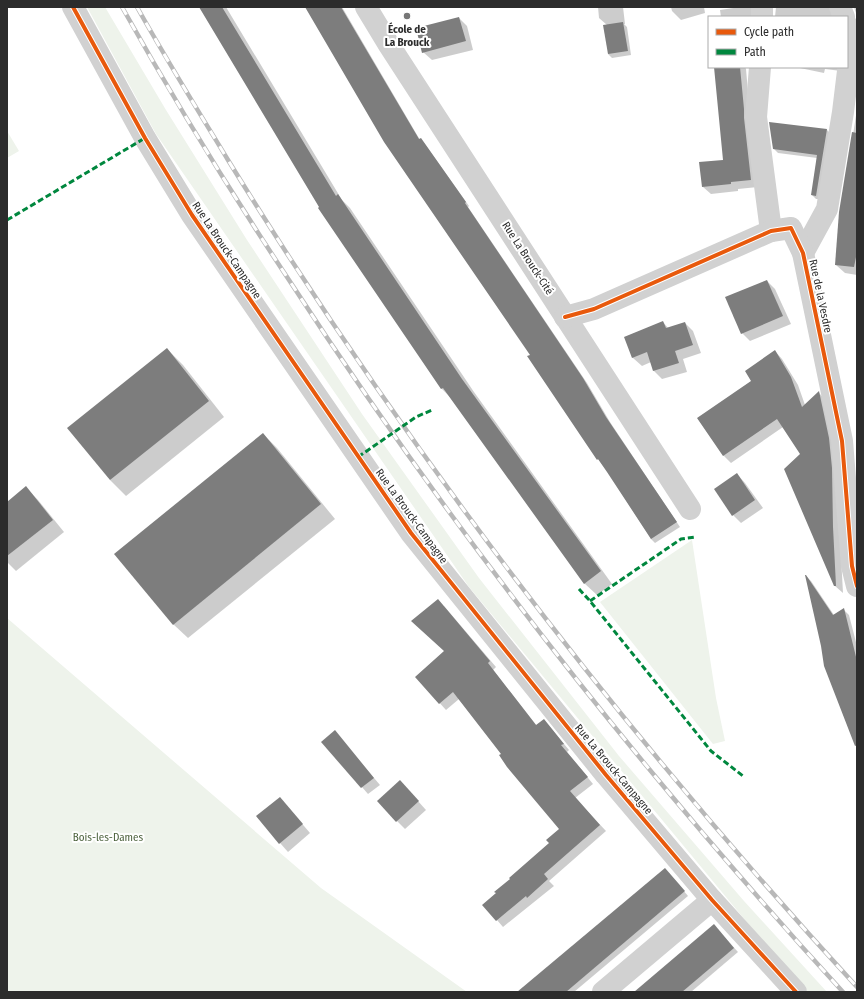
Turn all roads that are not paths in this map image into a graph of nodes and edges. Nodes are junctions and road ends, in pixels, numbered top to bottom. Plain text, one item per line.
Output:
1 (74, 7) edge
2 (366, 7) edge
3 (848, 28) edge
4 (760, 68) edge
5 (771, 231) junction
6 (803, 252) junction
7 (566, 317) junction
8 (690, 509) dead end
9 (857, 586) edge
10 (712, 900) junction
11 (603, 992) edge
12 (796, 992) edge

1 - 10 street, Rue La Brouck-Campagne
2 - 7 street, Rue La Brouck-Cité
3 - 6 street, Rue de la Vesdre
4 - 5 street
5 - 6 street, Rue de la Vesdre
5 - 7 street, Rue de la Vesdre
6 - 9 street, Rue de la Vesdre
7 - 8 street, Rue La Brouck-Cité
10 - 11 street
10 - 12 street, Rue La Brouck-Campagne

